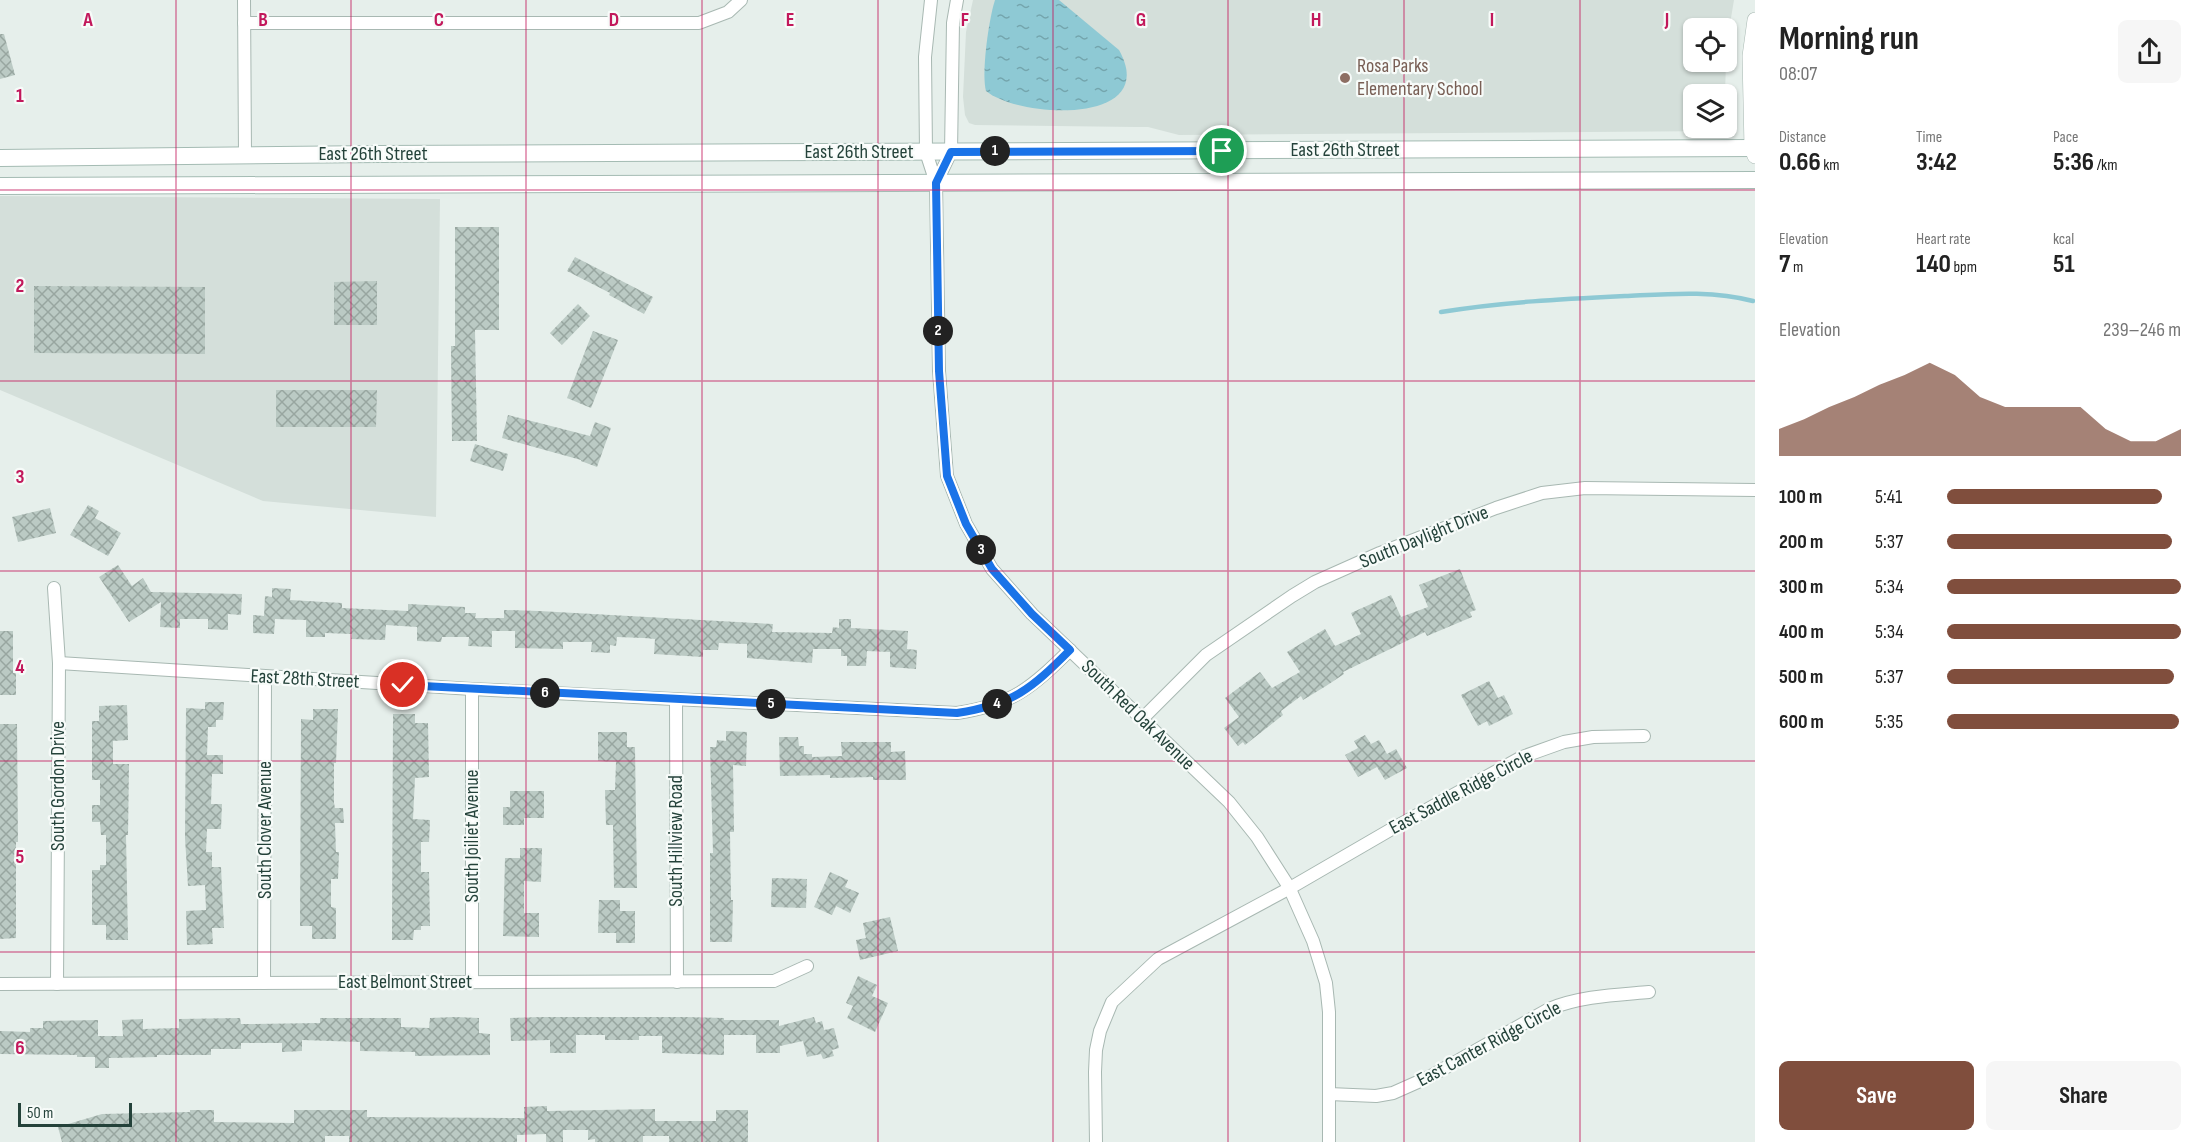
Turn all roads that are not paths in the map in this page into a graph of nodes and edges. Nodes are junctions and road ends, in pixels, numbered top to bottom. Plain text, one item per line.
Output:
1 (244, 0) edge
2 (741, 0) edge
3 (931, 0) edge
4 (957, 0) edge
5 (1755, 20) edge
6 (244, 23) junction
7 (1754, 151) edge
8 (926, 152) junction
9 (951, 152) junction
10 (245, 155) junction
11 (0, 158) edge
12 (1755, 180) edge
13 (936, 183) junction
14 (0, 186) edge
15 (1755, 490) edge
16 (54, 588) dead end
17 (1070, 650) junction
18 (59, 663) junction
19 (265, 677) junction
20 (472, 689) junction
21 (676, 700) junction
22 (1143, 718) junction
23 (1644, 736) dead end
24 (1290, 888) junction
25 (807, 966) dead end
26 (472, 982) junction
27 (677, 982) junction
28 (264, 983) junction
29 (0, 984) edge
30 (57, 984) junction
31 (1649, 993) dead end
32 (1329, 1094) junction
33 (1096, 1142) edge
34 (1329, 1142) edge

1 - 6 street
2 - 6 street
3 - 8 street, South Red Oak Avenue
4 - 9 street
5 - 7 street
6 - 10 street
7 - 9 main road, East 26th Street
8 - 9 main road, East 26th Street
8 - 10 main road, East 26th Street
8 - 13 street, South Red Oak Avenue
9 - 13 street
10 - 11 main road, East 26th Street
12 - 13 main road, East 26th Street
13 - 14 main road, East 26th Street
13 - 17 street, South Red Oak Avenue
15 - 22 street, South Daylight Drive
16 - 18 street, South Gordon Drive
17 - 21 street, East 28th Street
17 - 22 street, South Red Oak Avenue
18 - 19 street, East 28th Street
18 - 30 street, South Gordon Drive
19 - 20 street, East 28th Street
19 - 28 street, South Clover Avenue
20 - 21 street, East 28th Street
20 - 26 street, South Joiliet Avenue
21 - 27 street, South Hillview Road
22 - 24 street, South Red Oak Avenue
23 - 24 street, East Saddle Ridge Circle
24 - 32 street, South Red Oak Avenue
24 - 33 street, East Saddle Ridge Circle
25 - 27 street, East Belmont Street
26 - 27 street, East Belmont Street
26 - 28 street, East Belmont Street
28 - 30 street, East Belmont Street
29 - 30 street, East Belmont Street
31 - 32 street, East Canter Ridge Circle
32 - 34 street, South Red Oak Avenue

